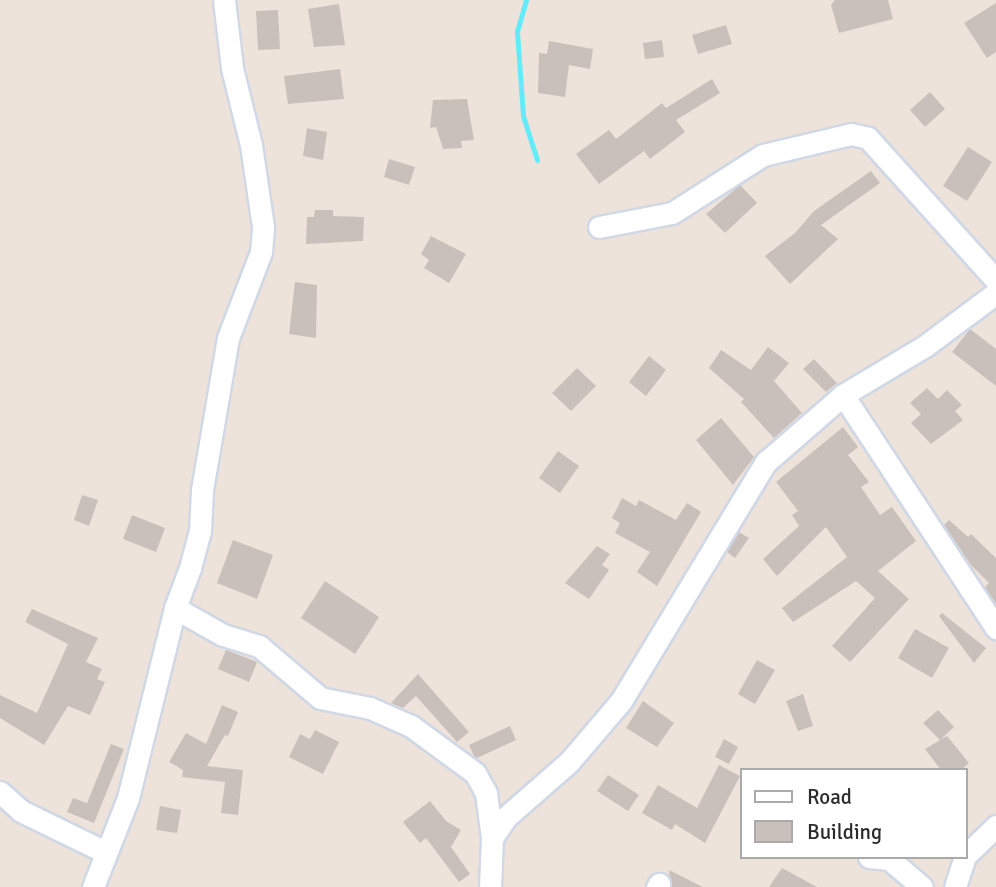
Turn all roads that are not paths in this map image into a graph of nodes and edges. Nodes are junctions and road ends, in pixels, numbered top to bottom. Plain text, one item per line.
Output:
1 (223, 0) edge
2 (599, 227) dead end
3 (996, 280) edge
4 (996, 293) edge
5 (843, 394) junction
6 (175, 608) junction
7 (996, 628) edge
8 (0, 792) edge
9 (996, 826) edge
10 (492, 838) junction
11 (104, 852) junction
12 (968, 854) edge
13 (889, 859) edge
14 (965, 859) edge
15 (93, 887) edge
16 (490, 887) edge
17 (922, 887) edge
18 (955, 887) edge

1 - 6 street
2 - 3 street
4 - 5 street
5 - 7 street
5 - 10 street
6 - 10 street
6 - 11 street
8 - 11 street
9 - 12 street
10 - 16 street
11 - 15 street
13 - 17 street
14 - 18 street

